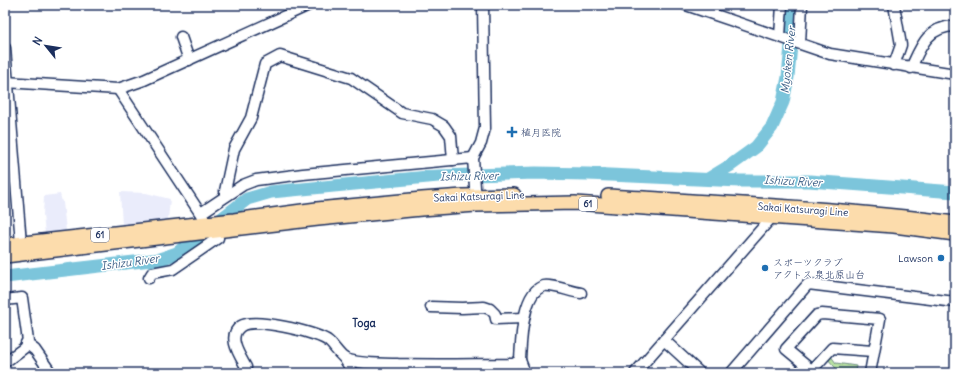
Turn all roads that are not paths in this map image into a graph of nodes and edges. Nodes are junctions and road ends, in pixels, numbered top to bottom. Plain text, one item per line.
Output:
1 (309, 5) edge
2 (484, 5) edge
3 (686, 5) edge
4 (782, 5) edge
5 (802, 5) edge
6 (894, 5) edge
7 (705, 8) edge
8 (955, 26) edge
9 (780, 36) junction
10 (181, 37) dead end
11 (799, 43) junction
12 (5, 48) edge
13 (189, 60) junction
14 (894, 65) junction
15 (911, 68) junction
16 (955, 74) edge
17 (7, 82) edge
18 (118, 89) junction
19 (453, 160) junction
20 (473, 160) junction
21 (10, 171) edge
22 (227, 195) junction
23 (475, 195) junction
24 (773, 212) junction
25 (955, 223) edge
26 (208, 225) junction
27 (955, 234) edge
28 (21, 243) junction
29 (5, 245) edge
30 (5, 256) edge
31 (150, 278) dead end
32 (581, 293) dead end
33 (5, 300) edge
34 (955, 302) edge
35 (431, 307) dead end
36 (524, 318) junction
37 (664, 340) junction
38 (26, 343) junction
39 (873, 351) junction
40 (344, 358) junction
41 (520, 360) junction
42 (5, 362) edge
43 (410, 369) edge
44 (813, 371) edge
45 (51, 373) edge
46 (243, 373) edge
47 (351, 373) edge
48 (525, 373) edge
49 (636, 373) edge
50 (700, 373) edge
51 (731, 373) edge
52 (870, 373) edge

1 - 13 street
2 - 20 street
3 - 7 street
4 - 9 street
5 - 11 street
6 - 14 street
7 - 9 street
8 - 15 street
9 - 11 street
10 - 13 street
11 - 14 street
12 - 17 street
13 - 18 street
14 - 15 street
15 - 16 street
17 - 18 street
17 - 21 street
18 - 26 street
19 - 20 street
19 - 22 street
19 - 22 street
20 - 23 street
21 - 28 street
22 - 26 street
23 - 24 main road, Sakai Katsuragi Line / 61
23 - 26 main road, Sakai Katsuragi Line / 61
23 - 26 main road, Sakai Katsuragi Line / 61
24 - 25 main road, Sakai Katsuragi Line / 61
24 - 27 main road, Sakai Katsuragi Line / 61
24 - 37 street
26 - 28 main road, Sakai Katsuragi Line / 61
26 - 30 main road, Sakai Katsuragi Line / 61
26 - 31 street
28 - 29 main road, Sakai Katsuragi Line / 61
32 - 36 street
33 - 38 street
34 - 51 street
35 - 36 street
36 - 41 street
37 - 49 street
37 - 50 street
38 - 42 street
38 - 45 street
39 - 44 street
39 - 44 street
39 - 52 street
40 - 43 street
40 - 46 street
40 - 47 street
41 - 43 street
41 - 48 street

